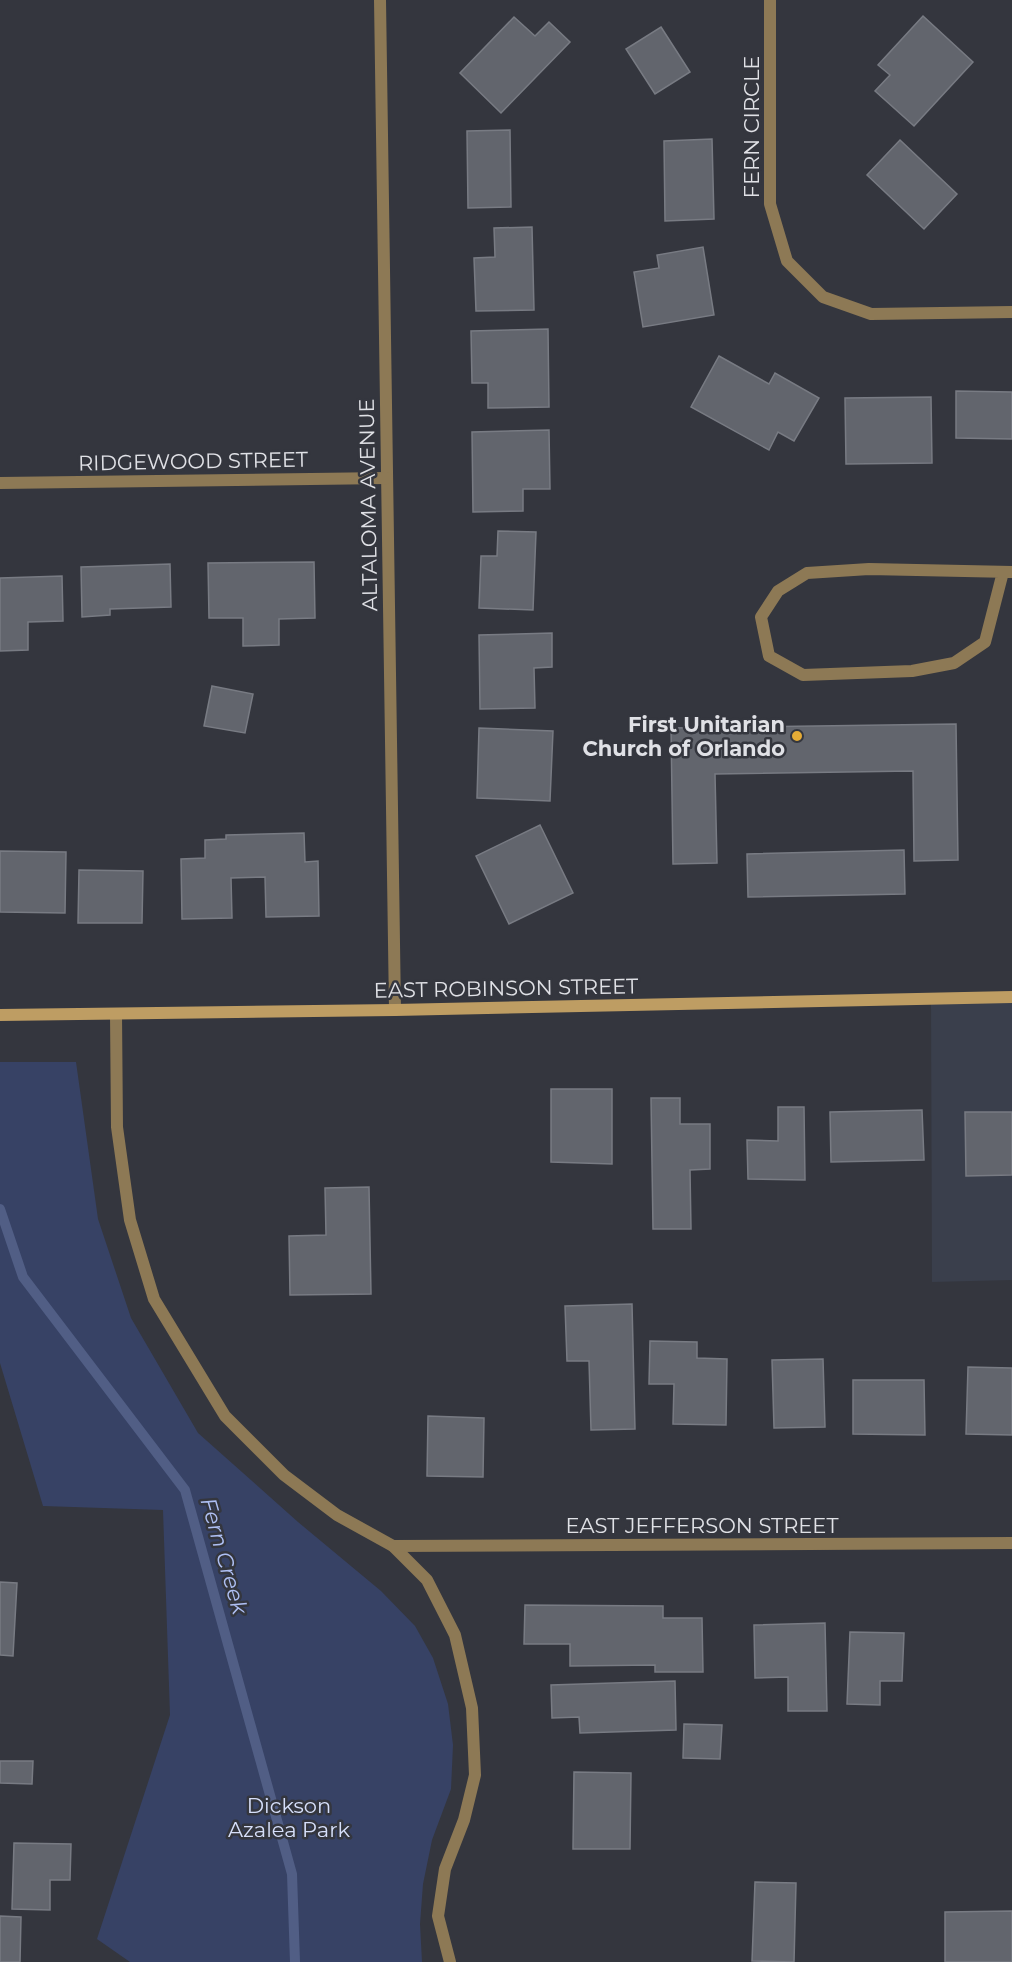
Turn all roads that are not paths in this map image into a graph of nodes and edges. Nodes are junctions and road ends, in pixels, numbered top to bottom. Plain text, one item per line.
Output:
1 (381, 0) edge
2 (770, 0) edge
3 (1012, 312) edge
4 (387, 478) junction
5 (0, 483) edge
6 (1008, 572) edge
7 (1012, 998) edge
8 (395, 1010) junction
9 (0, 1014) edge
10 (116, 1014) junction
11 (1012, 1543) edge
12 (393, 1546) junction
13 (450, 1962) edge

1 - 4 street, ALTALOMA AVENUE
2 - 3 street, FERN CIRCLE
4 - 5 street, RIDGEWOOD STREET
4 - 8 street, ALTALOMA AVENUE
6 - 6 street
7 - 8 main road, EAST ROBINSON STREET
8 - 10 main road, EAST ROBINSON STREET
9 - 10 main road, EAST ROBINSON STREET
10 - 12 street
11 - 12 street, EAST JEFFERSON STREET
12 - 13 street

